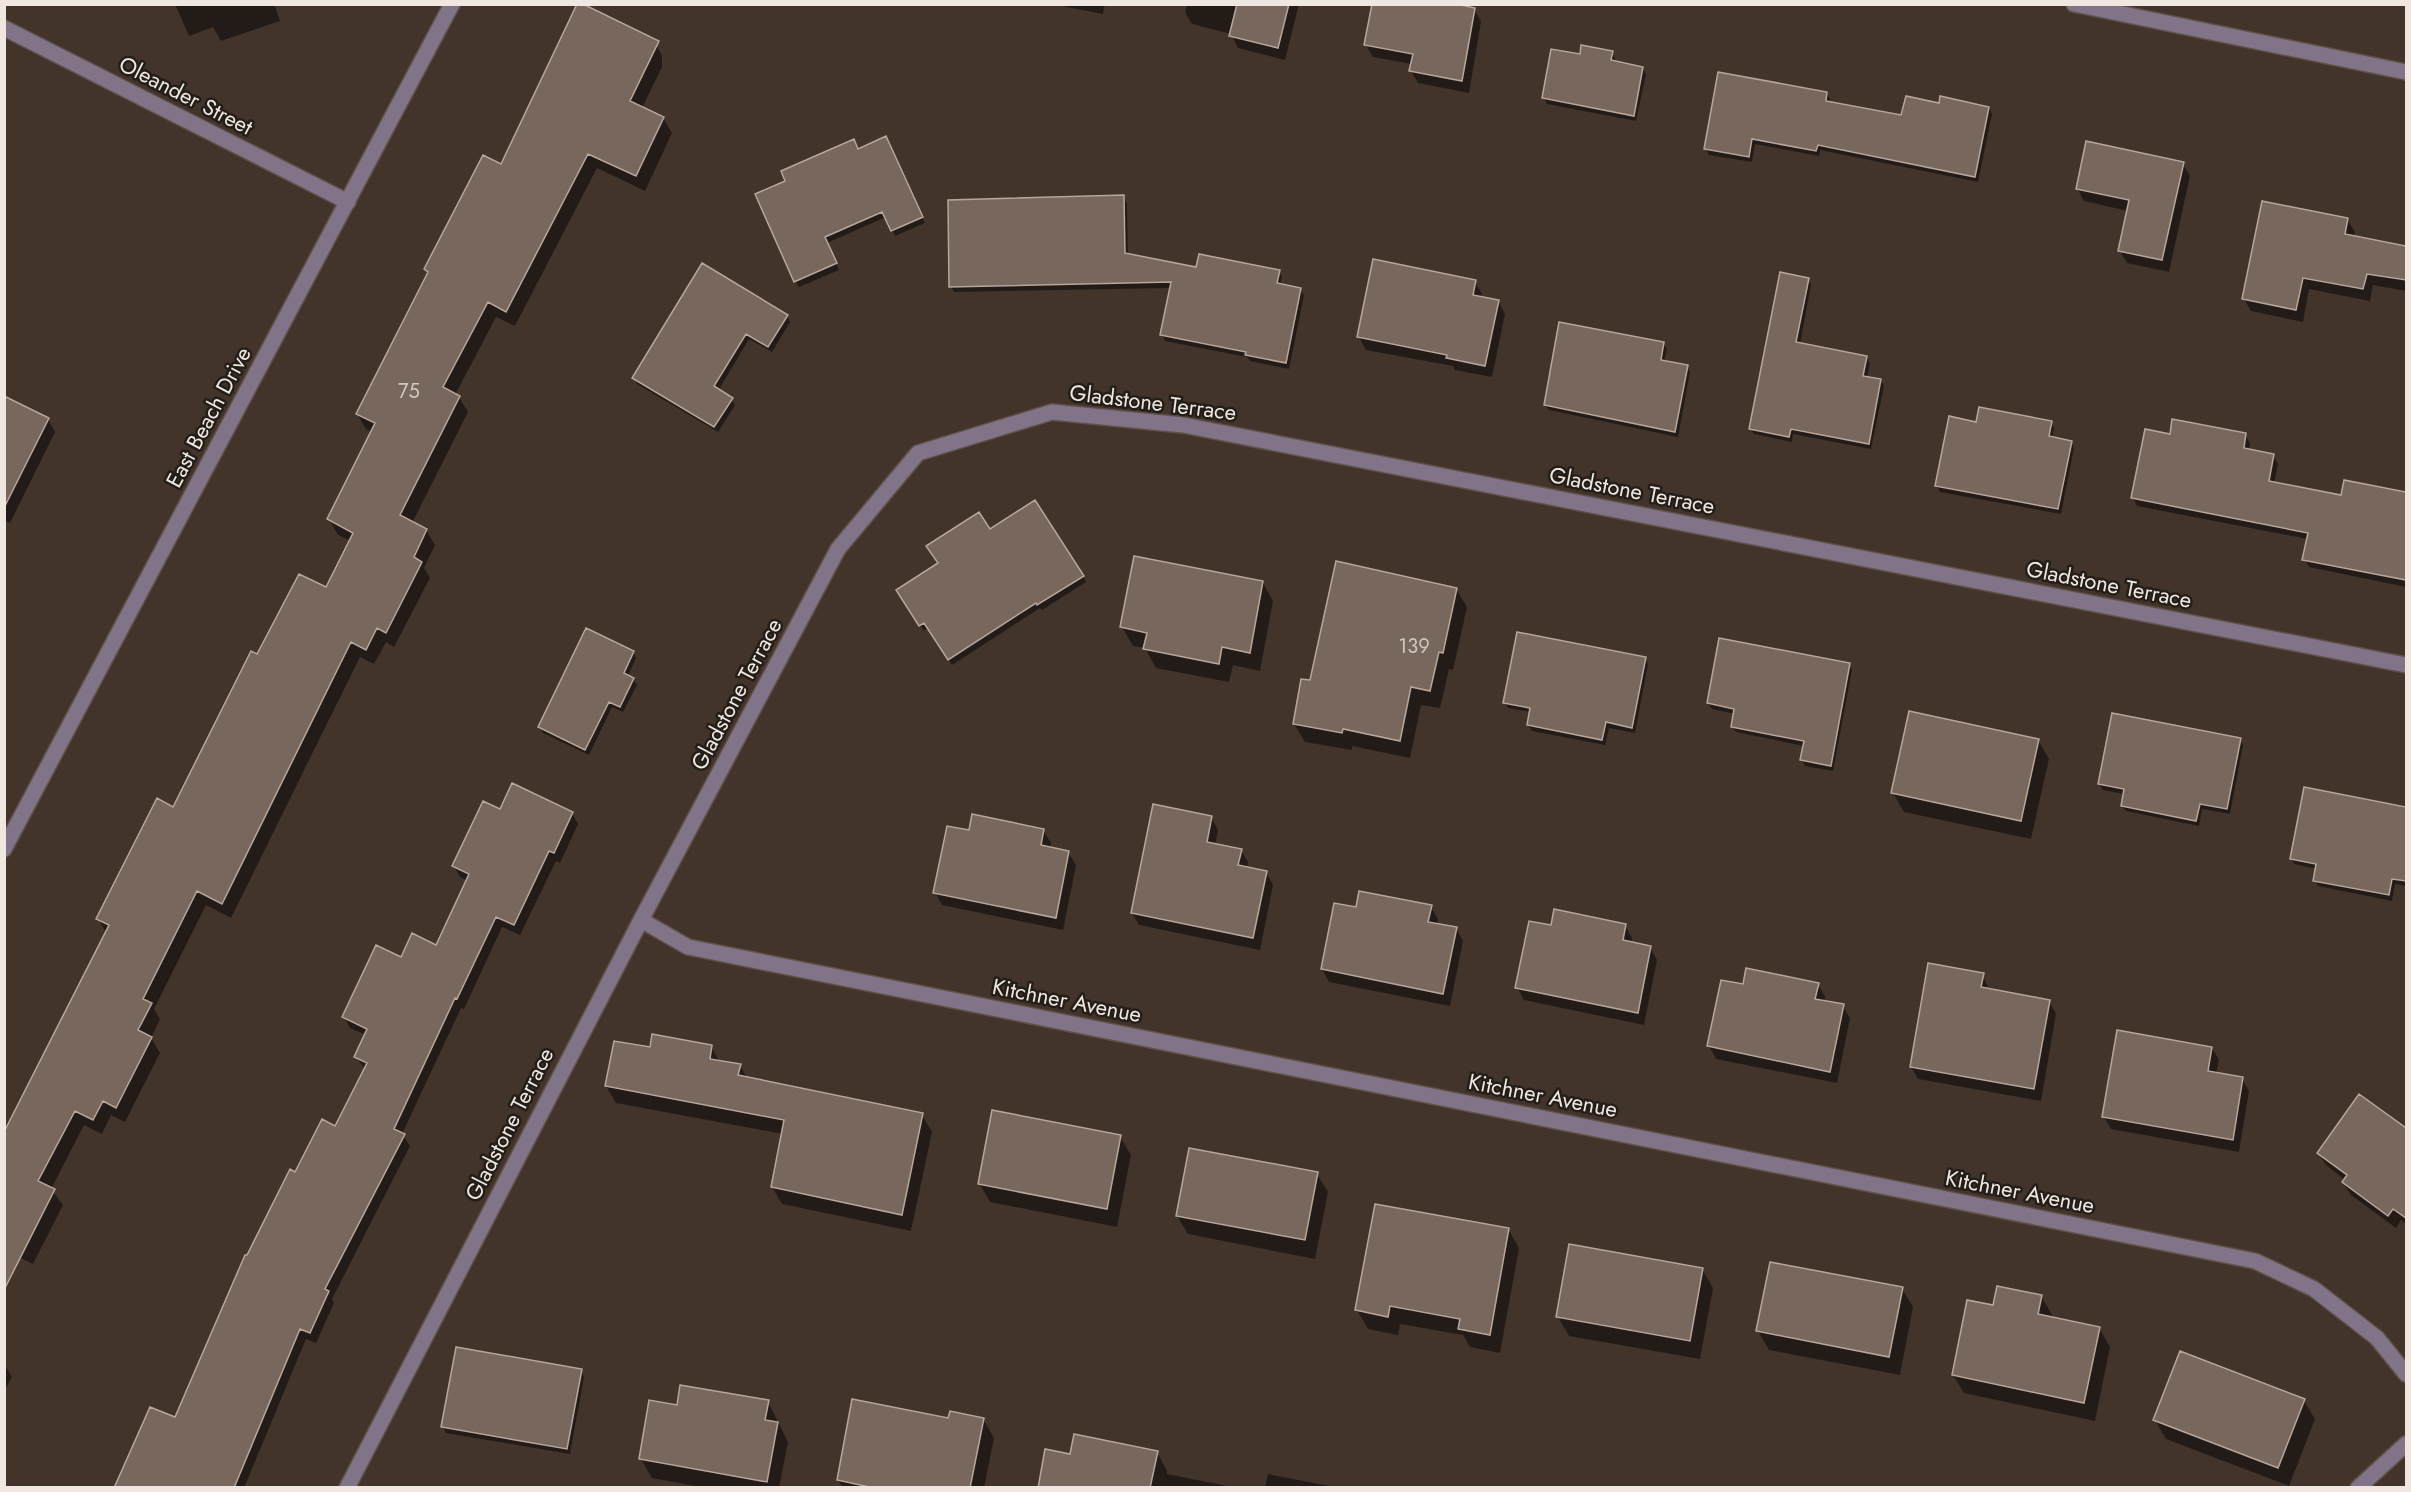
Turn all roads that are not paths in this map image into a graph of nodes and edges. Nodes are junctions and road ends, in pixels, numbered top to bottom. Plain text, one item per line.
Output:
1 (452, 4) edge
2 (2074, 4) edge
3 (4, 28) edge
4 (2406, 72) edge
5 (348, 202) junction
6 (2406, 665) edge
7 (4, 849) edge
8 (641, 920) junction
9 (2406, 1374) edge
10 (2406, 1444) edge
11 (350, 1487) edge
12 (2358, 1488) edge

1 - 5 street, East Beach Drive
2 - 4 street
3 - 5 street, Oleander Street
5 - 7 street, East Beach Drive
6 - 8 street, Gladstone Terrace
8 - 9 street, Kitchner Avenue
8 - 11 street, Gladstone Terrace
10 - 12 street

